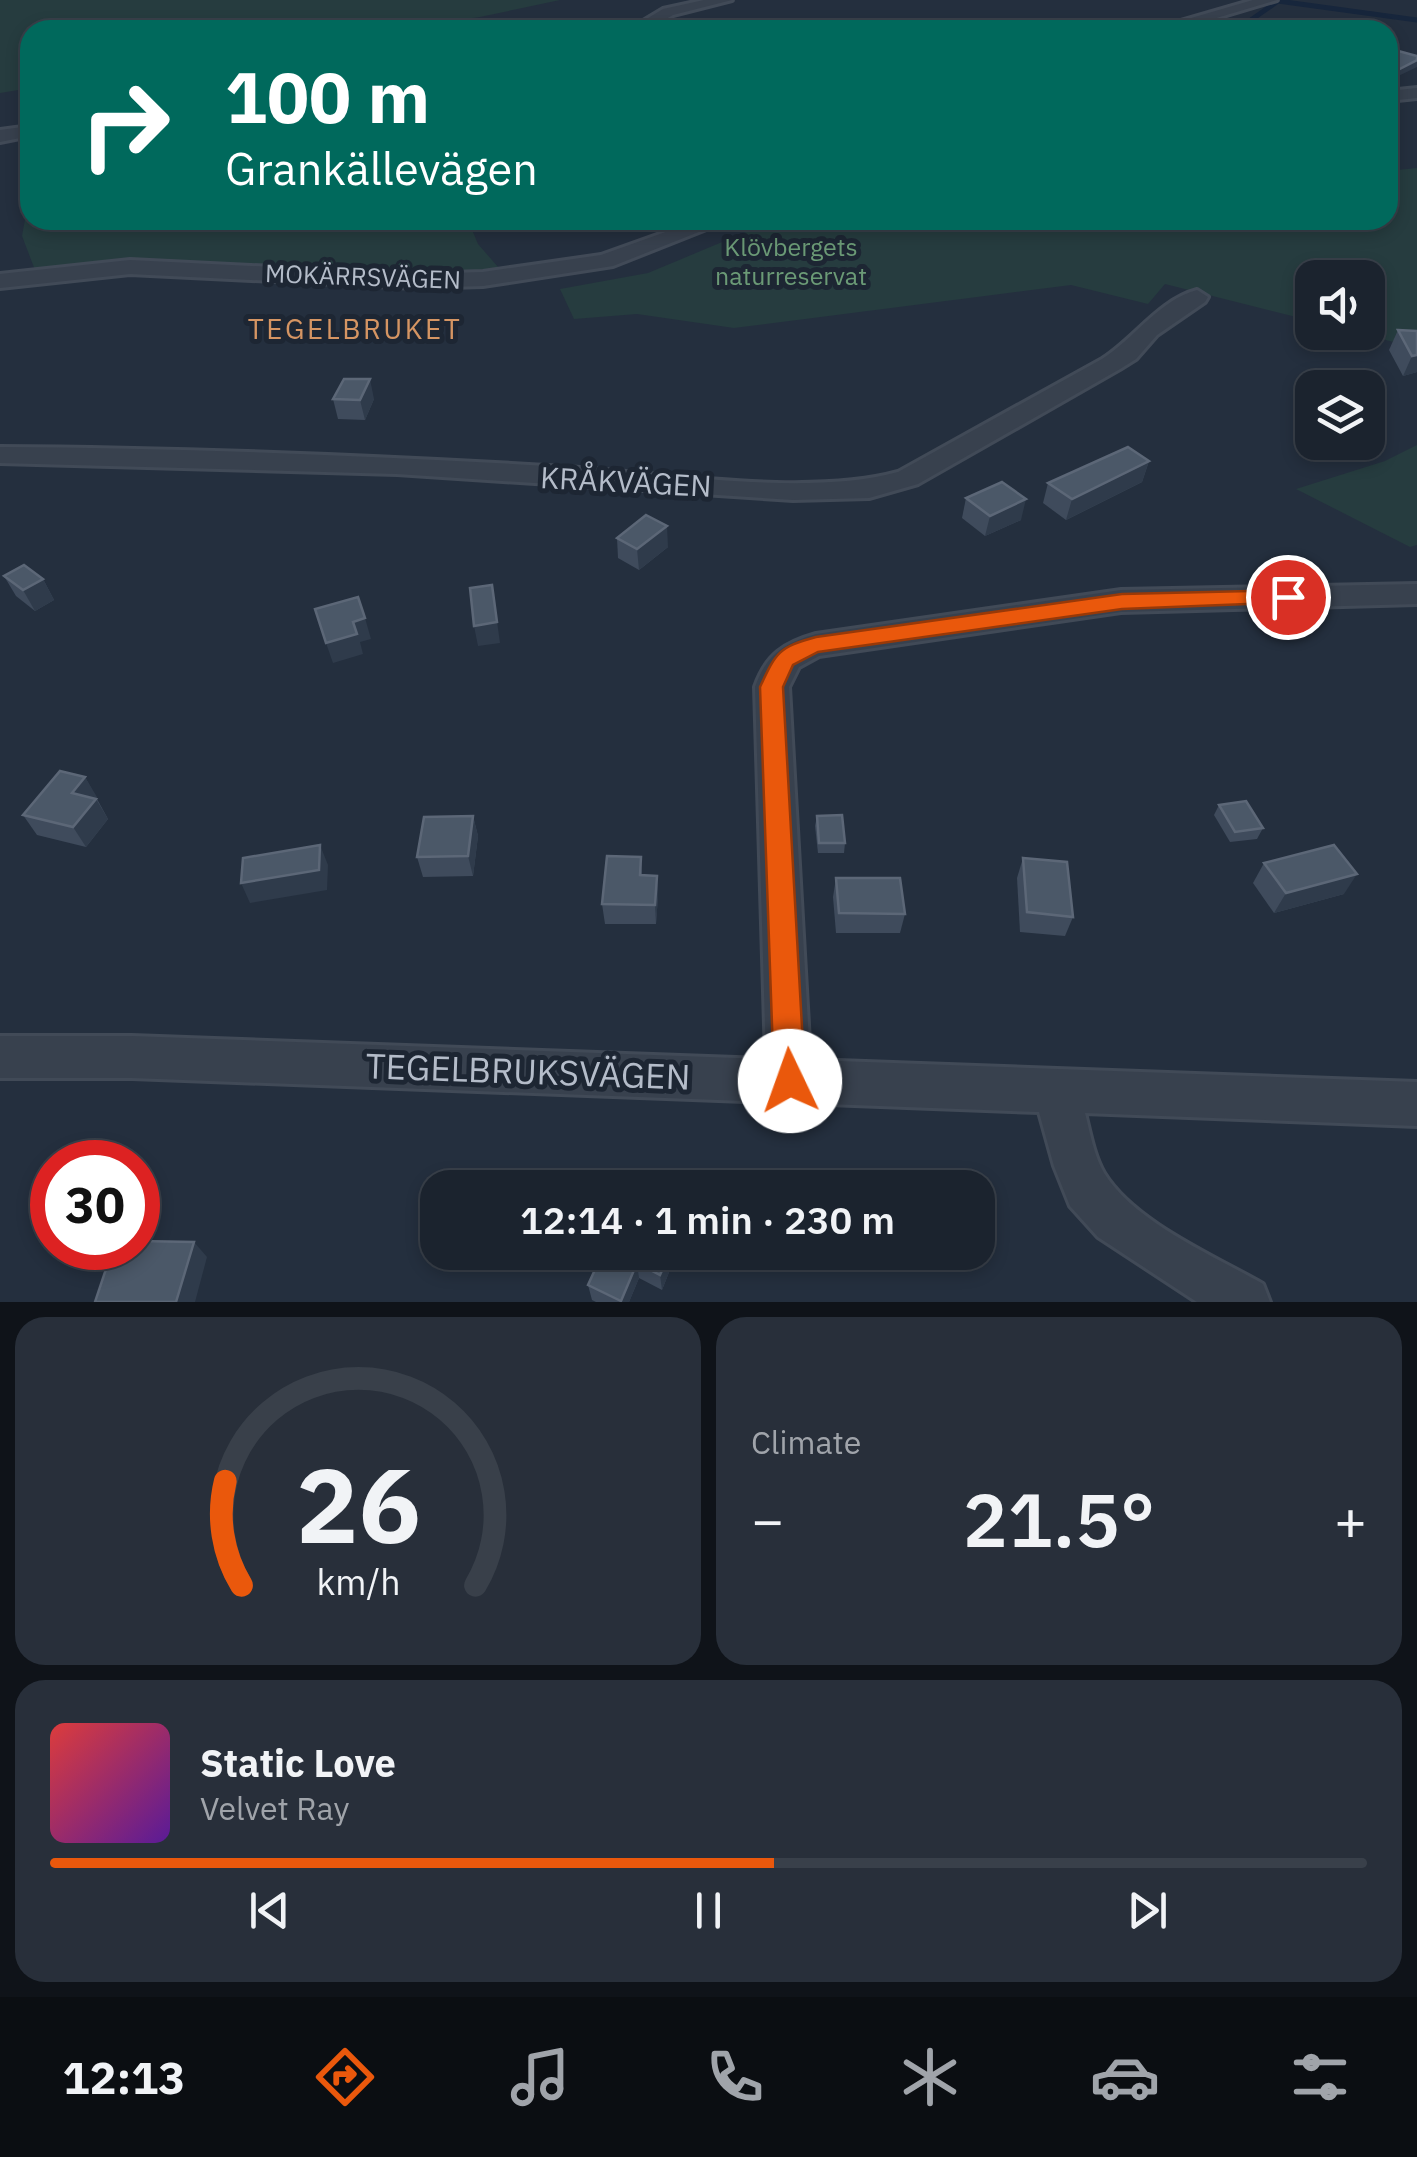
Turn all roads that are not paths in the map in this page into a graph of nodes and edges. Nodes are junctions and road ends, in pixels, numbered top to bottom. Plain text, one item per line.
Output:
1 (725, 0) edge
2 (1270, 0) edge
3 (654, 20) edge
4 (1195, 20) edge
5 (690, 230) edge
6 (0, 281) edge
7 (1197, 298) dead end
8 (0, 455) edge
9 (1417, 594) edge
10 (0, 1058) edge
11 (790, 1081) junction
12 (1056, 1092) junction
13 (1417, 1104) edge
14 (1245, 1302) edge

1 - 3 street
2 - 4 street
5 - 6 street, MOKÄRRSVÄGEN
7 - 8 street, KRÅKVÄGEN
9 - 11 street
10 - 11 street, TEGELBRUKSVÄGEN
11 - 12 street, TEGELBRUKSVÄGEN
12 - 13 street, TEGELBRUKSVÄGEN
12 - 14 street

